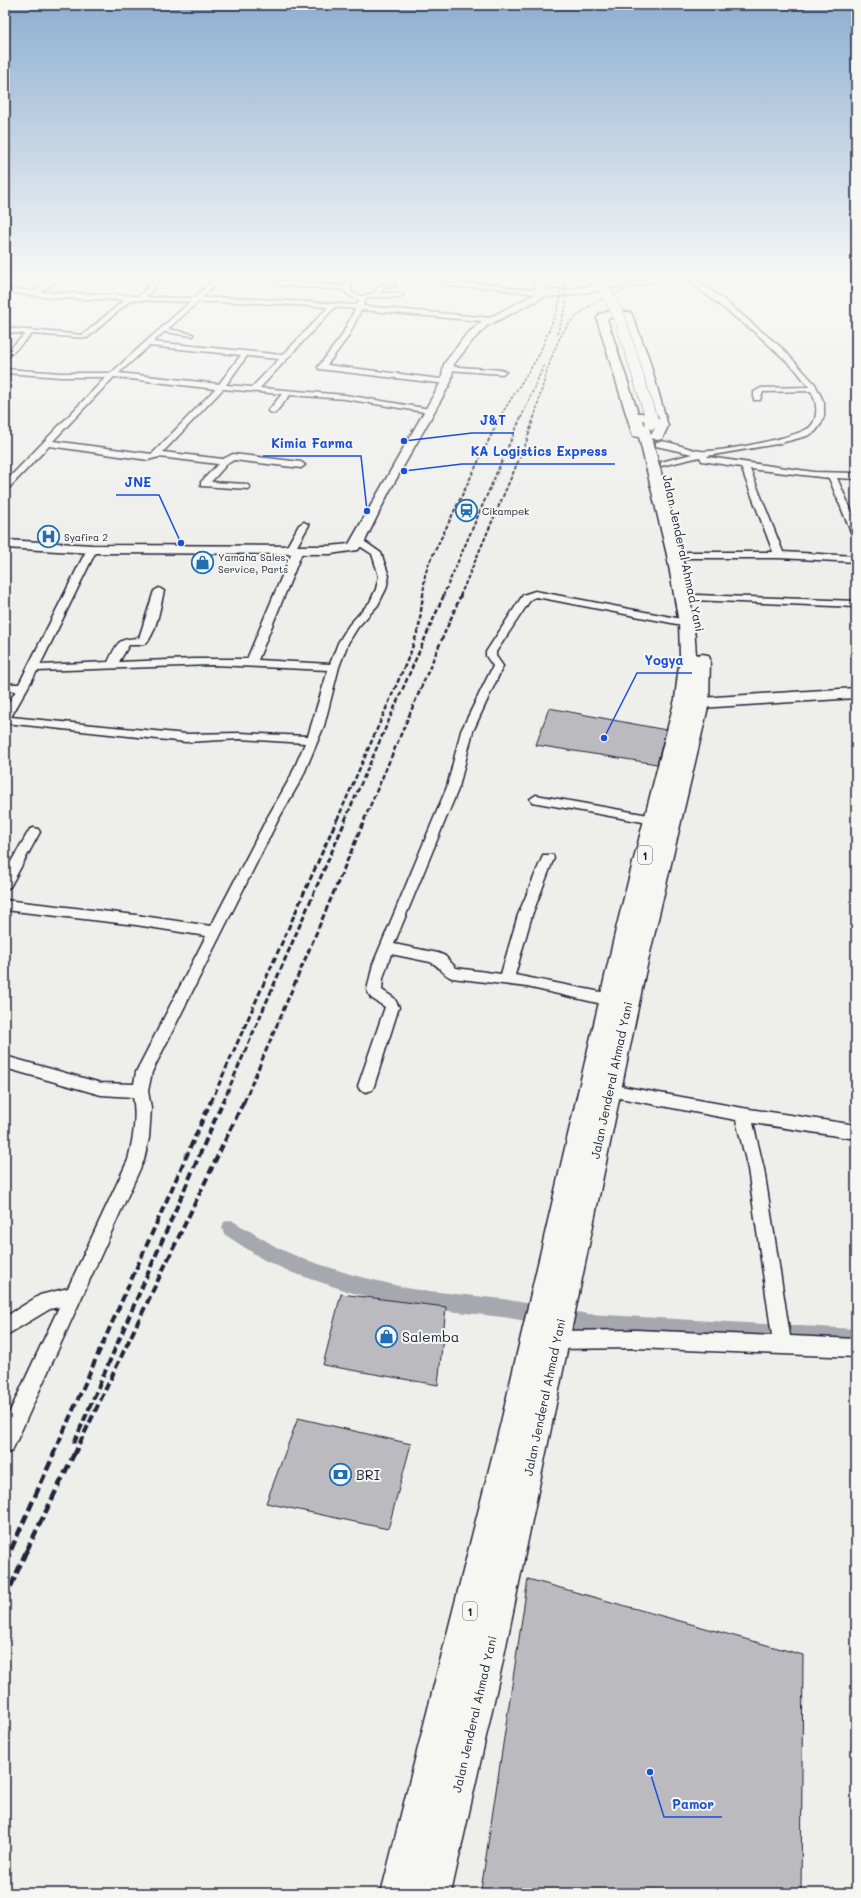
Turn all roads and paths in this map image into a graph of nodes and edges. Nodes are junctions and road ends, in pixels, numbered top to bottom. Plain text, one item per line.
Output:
1 (126, 364) edge
2 (238, 364) edge
3 (277, 364) edge
4 (325, 364) edge
5 (451, 364) edge
6 (615, 364) edge
7 (626, 364) edge
8 (632, 364) edge
9 (645, 364) edge
10 (792, 364) edge
11 (448, 368) junction
12 (5, 371) edge
13 (502, 372) dead end
14 (113, 375) junction
15 (446, 382) junction
16 (221, 387) junction
17 (813, 389) junction
18 (254, 390) junction
19 (288, 392) junction
20 (756, 398) dead end
21 (272, 411) dead end
22 (430, 411) junction
23 (651, 433) junction
24 (48, 443) junction
25 (158, 454) junction
26 (702, 454) junction
27 (224, 462) junction
28 (664, 464) junction
29 (301, 465) dead end
30 (745, 466) junction
31 (832, 476) junction
32 (856, 476) edge
33 (7, 483) edge
34 (246, 487) dead end
35 (304, 525) dead end
36 (856, 532) edge
37 (358, 541) junction
38 (5, 544) edge
39 (92, 549) junction
40 (294, 550) junction
41 (687, 555) junction
42 (779, 556) junction
43 (856, 559) edge
44 (159, 591) dead end
45 (696, 598) junction
46 (856, 604) edge
47 (687, 623) junction
48 (251, 663) junction
49 (112, 666) junction
50 (334, 667) junction
51 (33, 668) junction
52 (5, 688) edge
53 (23, 688) junction
54 (856, 693) edge
55 (692, 701) junction
56 (5, 718) edge
57 (313, 740) junction
58 (536, 799) dead end
59 (654, 820) junction
60 (34, 832) dead end
61 (548, 858) dead end
62 (5, 884) edge
63 (5, 905) edge
64 (216, 932) junction
65 (386, 948) junction
66 (506, 979) junction
67 (611, 1000) junction
68 (5, 1062) edge
69 (366, 1086) dead end
70 (609, 1090) junction
71 (140, 1091) junction
72 (743, 1115) junction
73 (856, 1132) edge
74 (75, 1295) junction
75 (555, 1296) junction
76 (5, 1327) edge
77 (550, 1334) junction
78 (781, 1337) junction
79 (856, 1348) edge
80 (5, 1444) edge
81 (400, 1893) edge
82 (432, 1893) edge

1 - 14 street
2 - 16 street
3 - 18 street
4 - 15 street
5 - 11 street
6 - 23 highway
7 - 23 highway, 1
8 - 23 highway, Jalan Jenderal Ahmad Yani / 1, bridge
9 - 23 highway
10 - 17 street
11 - 13 street
11 - 15 street
12 - 14 street
14 - 16 street
14 - 24 street
15 - 22 street
16 - 18 street
16 - 25 street
17 - 20 street
17 - 26 street
18 - 19 street
19 - 21 street
19 - 22 street
22 - 37 street
23 - 26 street
23 - 28 highway, Jalan Jenderal Ahmad Yani / 1
23 - 47 highway, Jalan Jenderal Ahmad Yani / 1
24 - 25 street
24 - 33 street
25 - 27 street
26 - 28 street
26 - 30 street
27 - 29 street
27 - 34 street
28 - 41 highway, Jalan Jenderal Ahmad Yani / 1
30 - 31 street
30 - 42 street
31 - 32 street
31 - 36 street
35 - 40 street
37 - 40 street
37 - 50 street
38 - 39 street
39 - 40 street
39 - 51 street
40 - 48 street
41 - 42 street
41 - 45 highway, Jalan Jenderal Ahmad Yani / 1
42 - 43 street
44 - 49 street
45 - 46 street
45 - 55 highway, Jalan Jenderal Ahmad Yani / 1
47 - 55 highway, Jalan Jenderal Ahmad Yani / 1
47 - 65 street
48 - 49 street
48 - 50 street
49 - 51 street
50 - 57 street
51 - 53 street
52 - 53 street
53 - 56 street
54 - 55 street
55 - 59 highway, Jalan Jenderal Ahmad Yani / 1
55 - 70 highway, Jalan Jenderal Ahmad Yani / 1
56 - 57 street
57 - 64 street
58 - 59 street
59 - 67 highway, Jalan Jenderal Ahmad Yani / 1
60 - 62 street
61 - 66 street
63 - 64 street
64 - 71 street
65 - 66 street
65 - 69 street
66 - 67 street
67 - 75 highway, Jalan Jenderal Ahmad Yani / 1
68 - 71 street
70 - 72 street
70 - 75 highway, Jalan Jenderal Ahmad Yani / 1
71 - 74 street
72 - 73 street
72 - 78 street
74 - 76 street
74 - 80 street
75 - 77 highway, Jalan Jenderal Ahmad Yani / 1
77 - 78 street
77 - 81 highway, Jalan Jenderal Ahmad Yani / 1
77 - 82 highway, Jalan Jenderal Ahmad Yani / 1
78 - 79 street

